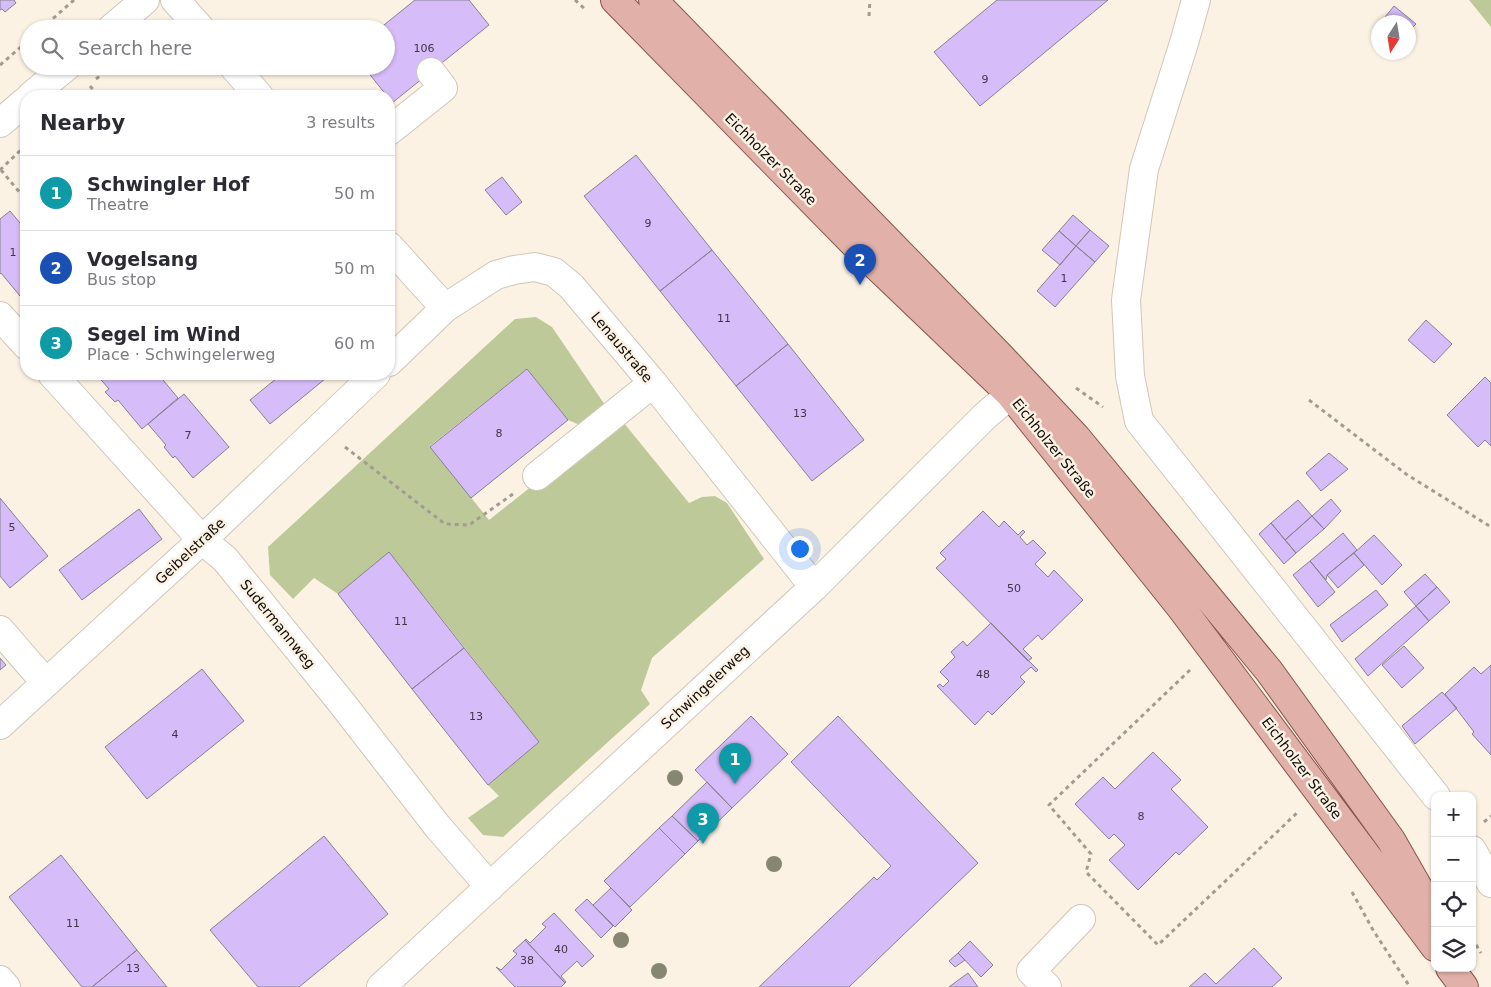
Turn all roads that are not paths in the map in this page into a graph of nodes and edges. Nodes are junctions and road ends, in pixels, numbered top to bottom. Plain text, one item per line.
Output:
1 (145, 0) edge
2 (175, 0) edge
3 (615, 0) edge
4 (653, 0) edge
5 (1196, 0) edge
6 (122, 20) edge
7 (193, 20) edge
8 (431, 72) dead end
9 (56, 75) edge
10 (241, 75) edge
11 (38, 90) edge
12 (254, 90) edge
13 (20, 105) edge
14 (0, 123) edge
15 (395, 126) edge
16 (395, 253) edge
17 (444, 308) junction
18 (0, 316) edge
19 (20, 338) edge
20 (395, 356) edge
21 (57, 380) edge
22 (370, 380) edge
23 (652, 383) junction
24 (1017, 388) junction
25 (537, 476) road end
26 (202, 540) junction
27 (814, 587) junction
28 (0, 630) edge
29 (46, 683) junction
30 (0, 725) edge
31 (1433, 792) edge
32 (1476, 857) edge
33 (1491, 883) edge
34 (490, 886) junction
35 (1431, 910) edge
36 (1081, 919) dead end
37 (1431, 942) edge
38 (1453, 972) edge
39 (1459, 972) edge
40 (0, 980) edge
41 (6, 987) edge
42 (381, 987) edge
43 (1047, 987) edge
44 (1465, 987) edge

1 - 6 street
2 - 7 street
3 - 24 main road, Eichholzer Straße
4 - 24 main road, Eichholzer Straße
5 - 31 street
8 - 15 street
9 - 11 street
10 - 12 street
13 - 14 street
16 - 17 street
17 - 20 street
17 - 23 street, Lenaustraße
18 - 19 street
21 - 26 street, Sudermannweg
22 - 26 street, Geibelstraße
23 - 25 street
23 - 27 street, Lenaustraße
24 - 27 street, Schwingelerweg
24 - 35 main road, Eichholzer Straße
24 - 37 main road, Eichholzer Straße
26 - 29 street, Geibelstraße
26 - 34 street, Sudermannweg
27 - 34 street, Schwingelerweg
28 - 29 street
29 - 30 street, Geibelstraße
32 - 33 street
34 - 42 street, Schwingelerweg
36 - 43 street
38 - 44 main road
39 - 44 main road
40 - 41 street

